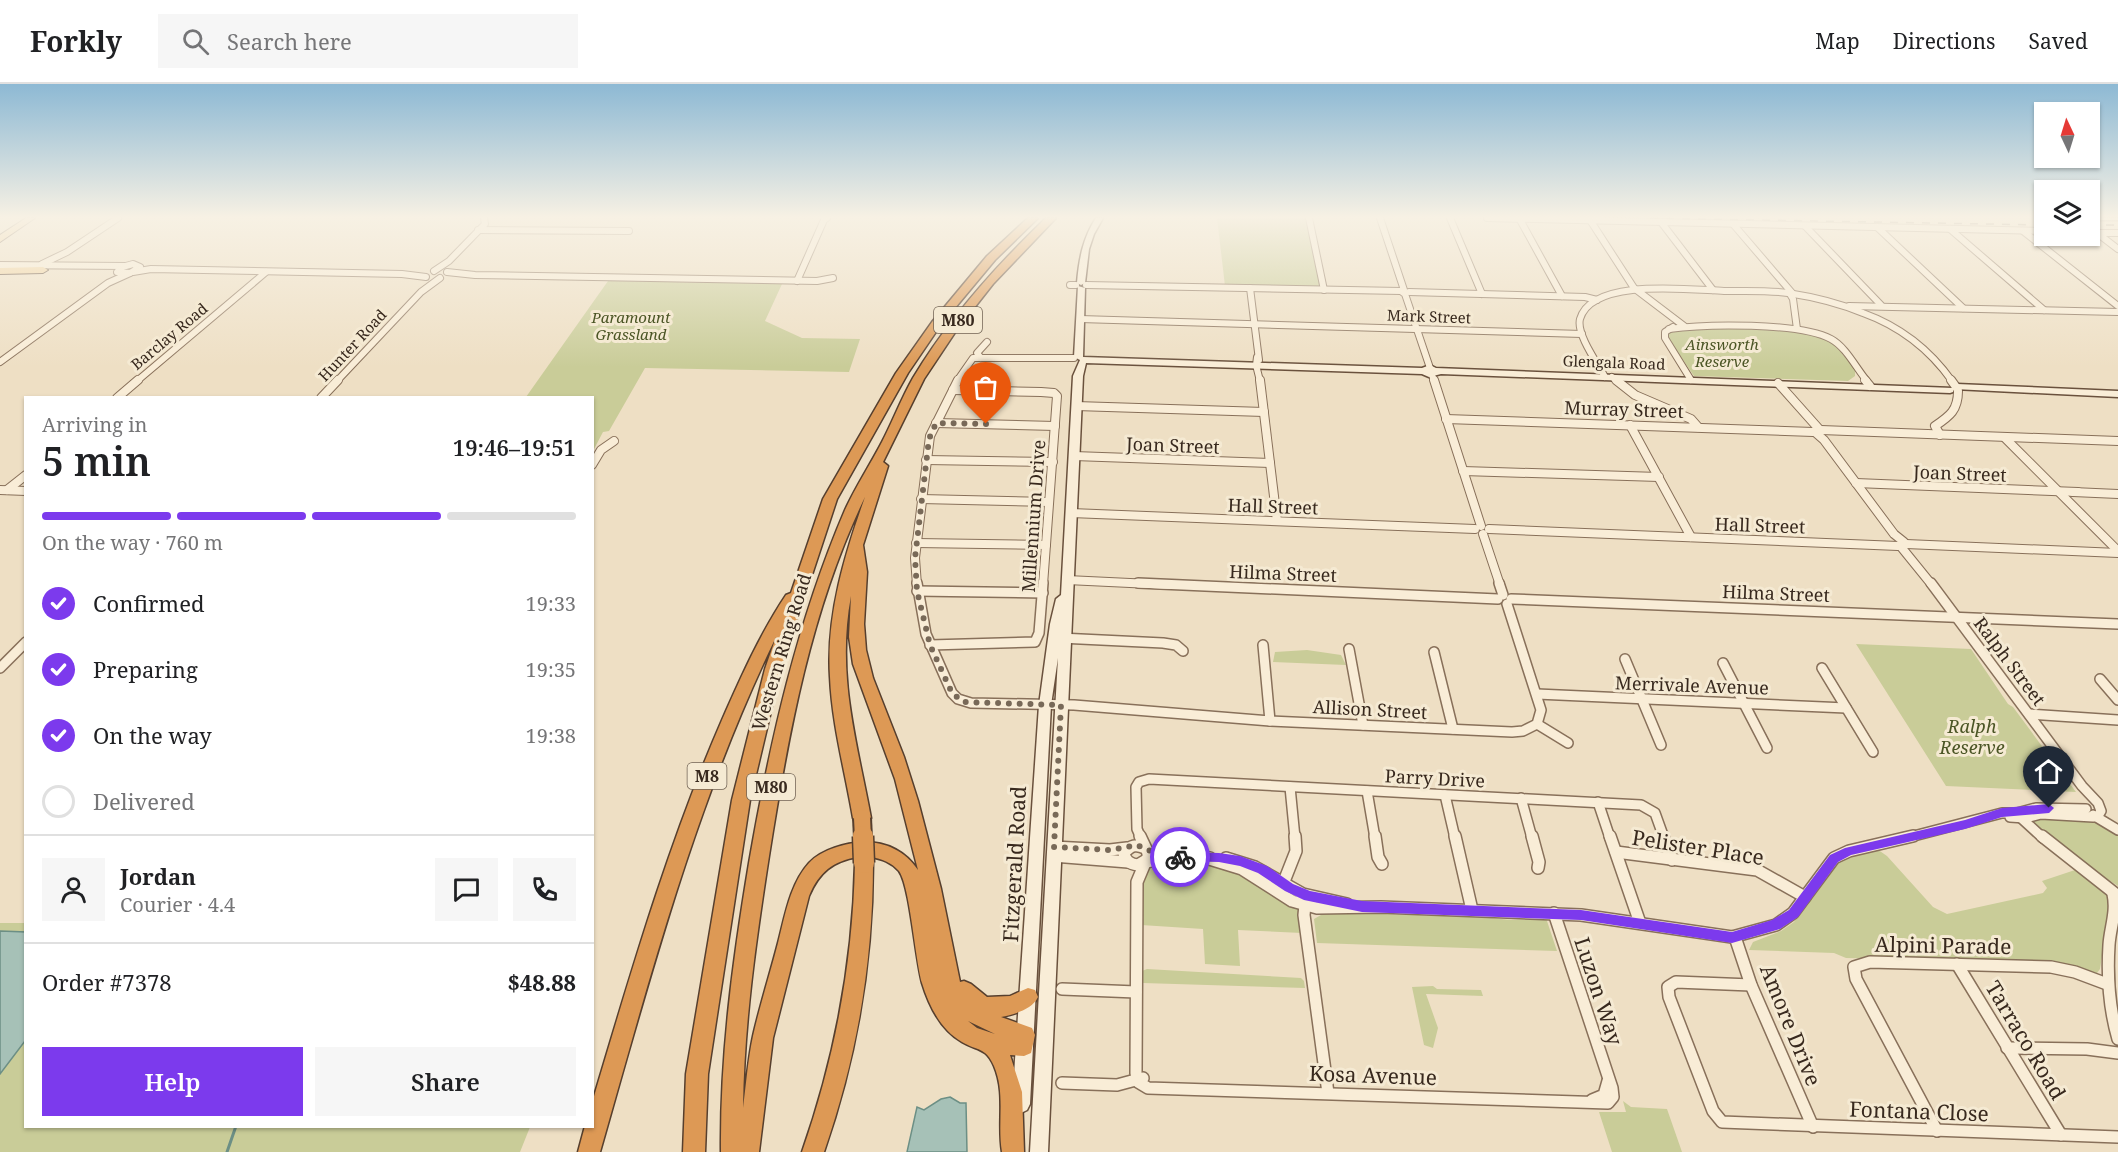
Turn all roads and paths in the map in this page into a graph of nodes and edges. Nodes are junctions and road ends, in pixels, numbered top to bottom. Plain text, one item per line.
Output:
1 (26, 268) edge
2 (56, 268) edge
3 (123, 268) edge
4 (137, 268) edge
5 (147, 268) edge
6 (447, 268) edge
7 (803, 268) edge
8 (983, 268) edge
9 (1002, 268) edge
10 (1082, 268) edge
11 (1319, 268) edge
12 (1397, 268) edge
13 (1471, 268) edge
14 (1546, 268) edge
15 (1621, 268) edge
16 (1696, 268) edge
17 (1769, 268) edge
18 (1845, 268) edge
19 (1920, 268) edge
20 (1995, 268) edge
21 (2070, 268) edge
22 (0, 269) edge
23 (151, 269) junction
24 (118, 272) junction
25 (131, 272) junction
26 (266, 272) junction
27 (444, 272) junction
28 (429, 277) junction
29 (832, 278) dead end
30 (113, 280) junction
31 (798, 280) junction
32 (1079, 285) junction
33 (1250, 288) junction
34 (1324, 290) junction
35 (1635, 290) junction
36 (1713, 290) junction
37 (1405, 292) junction
38 (1482, 294) junction
39 (1791, 294) junction
40 (1562, 296) junction
41 (1597, 300) junction
42 (1881, 306) junction
43 (2118, 306) edge
44 (1850, 308) junction
45 (1963, 308) junction
46 (2044, 310) junction
47 (2118, 312) edge
48 (1080, 319) junction
49 (1253, 324) junction
50 (1683, 326) junction
51 (1417, 329) junction
52 (1797, 329) junction
53 (1582, 334) junction
54 (987, 342) dead end
55 (980, 356) junction
56 (1078, 360) junction
57 (0, 362) edge
58 (970, 364) joint
59 (1258, 366) junction
60 (1431, 371) junction
61 (1608, 377) junction
62 (1691, 380) junction
63 (1783, 385) junction
64 (1870, 386) junction
65 (1954, 388) junction
66 (953, 390) junction
67 (2118, 394) edge
68 (119, 396) edge
69 (323, 396) edge
70 (1076, 406) junction
71 (1264, 412) junction
72 (1446, 419) junction
73 (936, 423) junction
74 (1630, 425) junction
75 (1055, 426) junction
76 (1696, 427) junction
77 (1800, 430) joint
78 (1817, 431) junction
79 (1940, 435) junction
80 (2007, 437) junction
81 (890, 440) junction
82 (614, 441) dead end
83 (2118, 441) edge
84 (1074, 456) junction
85 (926, 460) junction
86 (594, 462) edge
87 (1053, 462) junction
88 (1270, 463) junction
89 (1463, 471) junction
90 (24, 476) edge
91 (1659, 477) junction
92 (1858, 485) junction
93 (4, 490) edge
94 (24, 491) edge
95 (2059, 492) junction
96 (2118, 494) edge
97 (921, 499) junction
98 (1049, 502) junction
99 (1071, 513) junction
100 (1277, 521) junction
101 (1482, 529) junction
102 (1691, 537) junction
103 (916, 543) junction
104 (1046, 545) junction
105 (1903, 545) junction
106 (857, 546) junction
107 (2117, 552) edge
108 (1067, 580) junction
109 (800, 585) junction
110 (917, 591) junction
111 (1043, 593) junction
112 (1505, 599) junction
113 (1956, 617) junction
114 (2118, 624) edge
115 (24, 644) edge
116 (1061, 644) junction
117 (930, 645) junction
118 (1263, 645) dead end
119 (1349, 649) dead end
120 (1183, 651) dead end
121 (1434, 652) dead end
122 (1625, 659) dead end
123 (1724, 663) dead end
124 (0, 668) edge
125 (1822, 668) dead end
126 (2100, 679) dead end
127 (1537, 694) junction
128 (1642, 699) junction
129 (2118, 700) edge
130 (1744, 703) junction
131 (1045, 705) junction
132 (1067, 705) junction
133 (1846, 708) junction
134 (2030, 717) junction
135 (2118, 720) edge
136 (1270, 721) junction
137 (1537, 724) junction
138 (1362, 725) junction
139 (1453, 729) junction
140 (1568, 742) dead end
141 (1661, 745) dead end
142 (1767, 748) dead end
143 (1873, 752) dead end
144 (2082, 786) junction
145 (1290, 787) junction
146 (1367, 791) junction
147 (1445, 795) junction
148 (1521, 798) junction
149 (1598, 802) junction
150 (2086, 808) junction
151 (2097, 816) junction
152 (2021, 817) junction
153 (1137, 829) junction
154 (2118, 829) edge
155 (1128, 847) junction
156 (1146, 849) junction
157 (1045, 851) junction
158 (1616, 852) junction
159 (1177, 856) junction
160 (1672, 861) junction
161 (1145, 862) junction
162 (1128, 863) junction
163 (1290, 863) junction
164 (1382, 864) dead end
165 (1538, 868) dead end
166 (1271, 881) junction
167 (1137, 882) junction
168 (1283, 884) junction
169 (1805, 897) junction
170 (2117, 898) edge
171 (1308, 902) junction
172 (1472, 910) junction
173 (1554, 913) junction
174 (1640, 923) junction
175 (1735, 937) junction
176 (942, 938) junction
177 (1957, 964) junction
178 (2107, 984) junction
179 (1751, 985) junction
180 (1062, 989) dead end
181 (1136, 992) junction
182 (1028, 997) junction
183 (2118, 1039) edge
184 (1031, 1041) junction
185 (992, 1043) junction
186 (2007, 1048) junction
187 (2118, 1053) edge
188 (697, 1074) junction
189 (1140, 1079) junction
190 (1062, 1083) dead end
191 (1328, 1092) junction
192 (1607, 1098) joint
193 (1812, 1127) junction
194 (1937, 1131) junction
195 (2061, 1135) junction
196 (2118, 1137) edge
197 (589, 1152) edge
198 (685, 1152) edge
199 (694, 1152) edge
200 (732, 1152) edge
201 (748, 1152) edge
202 (813, 1152) edge
203 (1013, 1152) edge
204 (1018, 1152) edge
205 (1039, 1152) edge

1 - 22 main road
2 - 24 street
3 - 24 street
4 - 25 street
5 - 23 street
6 - 27 street
7 - 31 street
8 - 109 highway, Western Ring Road / M80
9 - 81 highway, Western Ring Road / M80
10 - 32 street, Fitzgerald Road
11 - 34 street
12 - 37 street
13 - 38 street
14 - 40 street
15 - 35 street
16 - 36 street
17 - 39 street
18 - 42 street
19 - 45 street
20 - 46 street
21 - 43 street
23 - 25 street
23 - 26 street
24 - 25 street
24 - 30 street
25 - 30 street
26 - 28 street
26 - 68 street, Barclay Road
27 - 28 street, Hunter Road
27 - 28 street
27 - 31 street
28 - 69 street, Hunter Road
29 - 31 street
30 - 57 street
32 - 33 street
32 - 48 street, Fitzgerald Road
33 - 34 street
33 - 49 street
34 - 37 street
35 - 36 street
35 - 41 street
35 - 50 street
36 - 39 street
37 - 38 street
37 - 51 street
38 - 40 street
39 - 44 street
39 - 52 street
40 - 41 street
41 - 53 street
42 - 44 street
42 - 45 street
44 - 65 street
45 - 46 street
46 - 47 street
48 - 49 street, Mark Street
48 - 56 street, Fitzgerald Road
49 - 51 street, Mark Street
49 - 59 street
50 - 52 street
50 - 62 street
51 - 53 street, Mark Street
51 - 60 street
52 - 64 street
53 - 61 street
54 - 55 street
55 - 56 street
55 - 58 street
56 - 59 street, Glengala Road
56 - 70 street, Fitzgerald Road
58 - 66 street
59 - 60 street, Glengala Road
59 - 71 street
60 - 61 street, Glengala Road
60 - 72 street
61 - 62 street, Glengala Road
61 - 76 street
62 - 63 street, Glengala Road
63 - 64 street, Glengala Road
63 - 78 street, Ralph Street
64 - 65 street, Glengala Road
65 - 67 street, Glengala Road
65 - 79 street
66 - 73 street
66 - 75 street, Millennium Drive
70 - 71 street
70 - 84 street, Fitzgerald Road
71 - 88 street
72 - 74 street, Murray Street
72 - 89 street
73 - 75 street
73 - 85 street
74 - 76 street, Murray Street
74 - 91 street
75 - 87 street, Millennium Drive
76 - 77 street, Murray Street
77 - 78 street, Murray Street
78 - 79 street, Murray Street
78 - 92 street, Ralph Street
79 - 80 street, Murray Street
80 - 83 street, Murray Street
80 - 95 street
81 - 106 highway
81 - 200 highway, Western Ring Road / M80
82 - 86 street
84 - 88 street, Joan Street
84 - 99 street, Fitzgerald Road
85 - 87 street
85 - 97 street
87 - 98 street, Millennium Drive
88 - 100 street
89 - 91 street
89 - 101 street
90 - 93 street
91 - 102 street
92 - 95 street, Joan Street
92 - 105 street, Ralph Street
93 - 94 street
95 - 96 street, Joan Street
95 - 107 street
97 - 98 street
97 - 103 street
98 - 104 street, Millennium Drive
99 - 100 street, Hall Street
99 - 108 street, Fitzgerald Road
100 - 101 street, Hall Street
101 - 102 street, Hall Street
101 - 112 street
102 - 105 street, Hall Street
103 - 104 street
103 - 110 street
104 - 111 street, Millennium Drive
105 - 107 street, Hall Street
105 - 113 street, Ralph Street
106 - 176 highway
106 - 202 highway, bridge
108 - 112 street, Hilma Street
108 - 116 street, Fitzgerald Road
109 - 188 highway, Western Ring Road / M80
109 - 197 highway, M8
110 - 111 street
110 - 117 street
111 - 117 street, Millennium Drive
112 - 113 street, Hilma Street
112 - 127 street
113 - 114 street, Hilma Street
113 - 134 street, Ralph Street
115 - 124 street
116 - 120 street
116 - 131 street, Fitzgerald Road
116 - 132 street, Fitzgerald Road
117 - 131 street
118 - 136 street
119 - 138 street
121 - 139 street
122 - 128 street
123 - 130 street
125 - 133 street
126 - 129 street
127 - 128 street, Merrivale Avenue
127 - 137 street
128 - 130 street, Merrivale Avenue
128 - 141 street
130 - 133 street, Merrivale Avenue
130 - 142 street
131 - 132 street
131 - 157 street, Fitzgerald Road
132 - 136 street, Allison Street
132 - 157 street, Fitzgerald Road
133 - 143 street
134 - 135 street
134 - 144 street, Ralph Street
136 - 138 street, Allison Street
137 - 139 street, Allison Street
137 - 140 street
138 - 139 street, Allison Street
144 - 150 street, Ralph Street
144 - 151 street, Ralph Street
145 - 146 street, Parry Drive
145 - 153 street, Parry Drive
145 - 163 street
146 - 147 street, Parry Drive
146 - 164 street
147 - 148 street, Parry Drive
147 - 172 street
148 - 149 street, Parry Drive
148 - 165 street
149 - 158 street
149 - 160 street, Parry Drive
150 - 151 street
150 - 152 street
151 - 152 street
151 - 154 street
152 - 169 street
152 - 170 street
153 - 155 street
153 - 156 street
155 - 156 street
155 - 157 street
155 - 162 street
156 - 159 street
156 - 161 street
157 - 162 street
157 - 182 street, Fitzgerald Road
157 - 184 street, Fitzgerald Road
158 - 160 street, Pelister Place
158 - 174 street
159 - 161 street
159 - 166 street
160 - 169 street, Pelister Place
161 - 162 street
161 - 167 street
162 - 167 street
163 - 166 street
163 - 168 street
166 - 168 street
166 - 171 street
167 - 181 street
168 - 171 street
169 - 175 street
170 - 178 street
171 - 172 street
171 - 191 street
172 - 173 street
173 - 174 street
173 - 192 street, Luzon Way
174 - 175 street
175 - 179 street, Amore Drive
176 - 182 highway
176 - 184 highway
177 - 178 street, Alpini Parade
177 - 186 street, Tarraco Road
177 - 194 street, Alpini Parade
178 - 183 street
179 - 193 street, Amore Drive
179 - 193 street, Fontana Close
180 - 181 street
181 - 189 street
182 - 184 street, Fitzgerald Road
184 - 185 highway
184 - 204 street, Fitzgerald Road
184 - 205 street, Fitzgerald Road
185 - 201 highway
185 - 203 highway
186 - 187 street
186 - 195 street, Tarraco Road
188 - 198 highway
188 - 199 highway, Western Ring Road / M80
189 - 190 street, Kosa Avenue
189 - 191 street, Kosa Avenue
191 - 192 street, Kosa Avenue
193 - 194 street, Fontana Close
194 - 195 street, Fontana Close
195 - 196 street, Fontana Close

